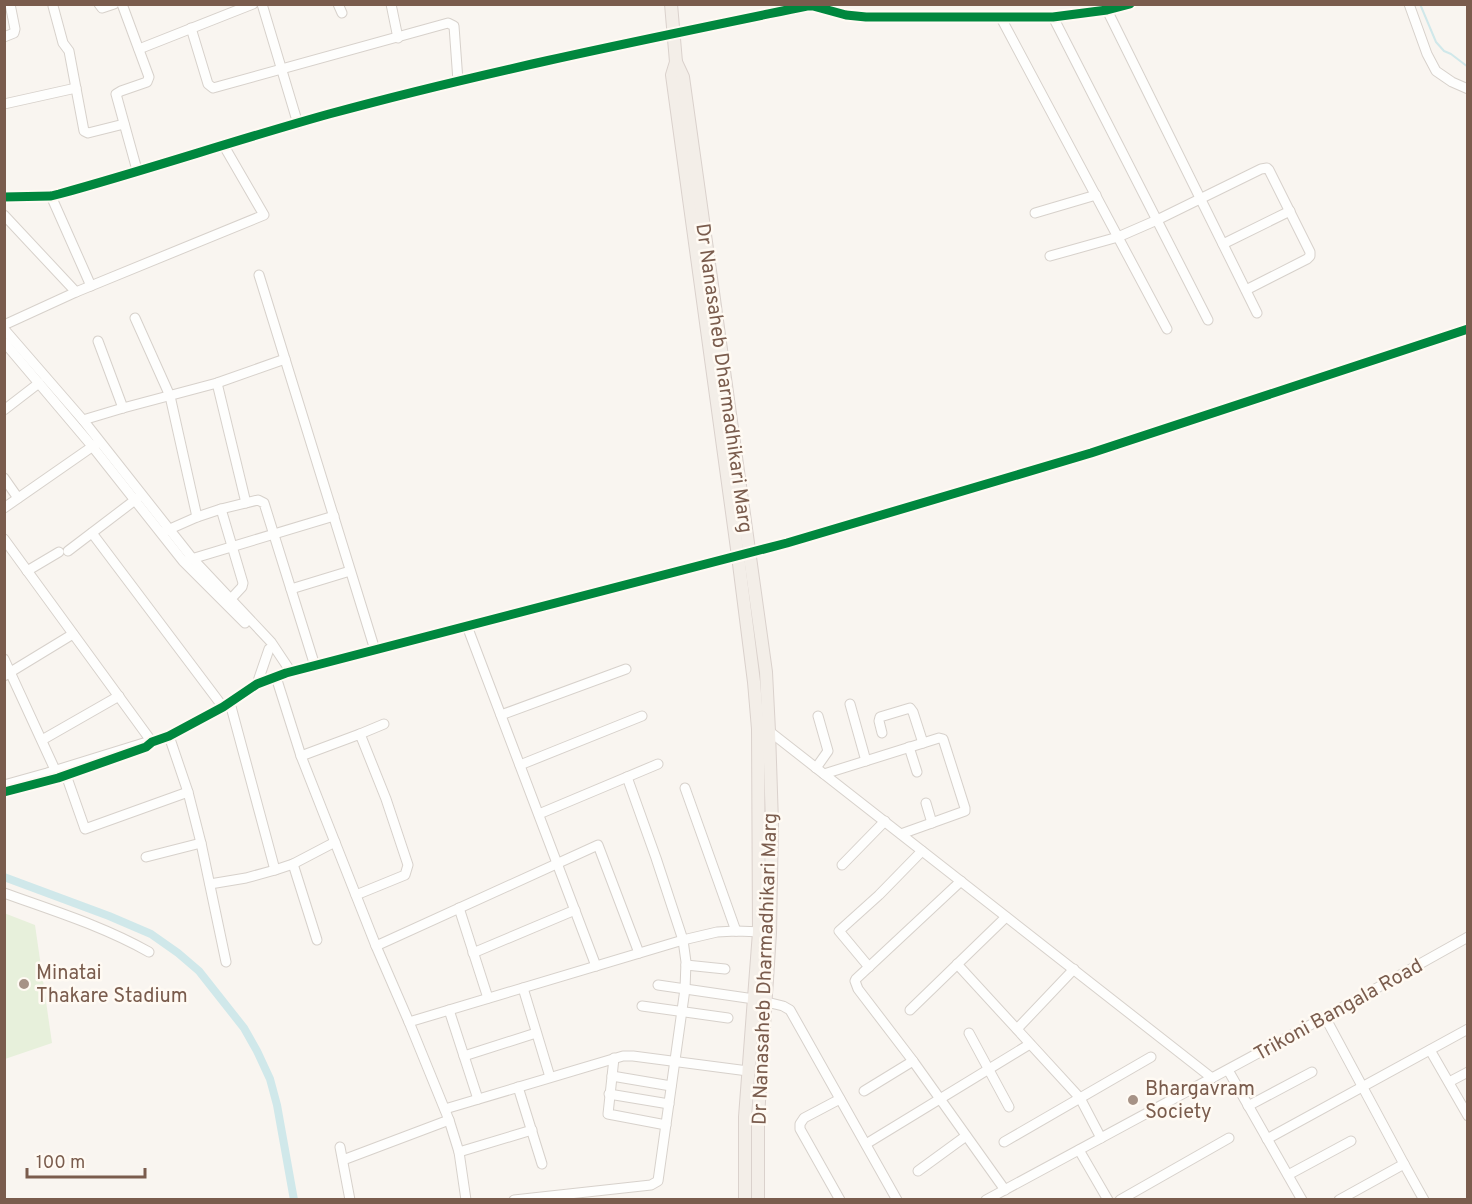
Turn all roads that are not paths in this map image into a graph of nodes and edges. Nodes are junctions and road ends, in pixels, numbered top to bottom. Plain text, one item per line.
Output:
1 (10, 4) edge
2 (99, 4) edge
3 (114, 4) edge
4 (122, 4) edge
5 (253, 4) edge
6 (262, 4) edge
7 (390, 4) edge
8 (671, 4) edge
9 (1130, 4) edge
10 (1409, 4) edge
11 (53, 6) edge
12 (1107, 10) junction
13 (1053, 17) junction
14 (1001, 18) junction
15 (191, 28) junction
16 (674, 33) junction
17 (4, 37) edge
18 (399, 38) junction
19 (139, 49) junction
20 (281, 70) junction
21 (458, 81) junction
22 (76, 88) junction
23 (1467, 88) edge
24 (4, 104) edge
25 (124, 124) junction
26 (298, 124) junction
27 (224, 146) junction
28 (137, 170) junction
29 (1096, 195) junction
30 (5, 196) edge
31 (51, 196) junction
32 (1200, 198) junction
33 (1290, 211) junction
34 (1035, 213) dead end
35 (4, 215) edge
36 (1157, 220) junction
37 (1118, 237) junction
38 (1223, 244) junction
39 (1050, 256) dead end
40 (259, 275) dead end
41 (91, 286) junction
42 (1245, 290) junction
43 (76, 292) junction
44 (1257, 313) dead end
45 (135, 318) dead end
46 (1208, 320) dead end
47 (4, 327) edge
48 (1167, 329) dead end
49 (1467, 329) edge
50 (98, 341) dead end
51 (4, 342) edge
52 (285, 359) junction
53 (39, 383) junction
54 (217, 383) junction
55 (170, 396) junction
56 (123, 408) junction
57 (4, 410) edge
58 (83, 420) junction
59 (96, 444) junction
60 (4, 478) edge
61 (138, 497) junction
62 (18, 498) junction
63 (246, 503) junction
64 (4, 508) edge
65 (221, 509) junction
66 (334, 516) junction
67 (197, 517) junction
68 (164, 531) junction
69 (92, 533) junction
70 (274, 533) junction
71 (4, 539) edge
72 (232, 546) junction
73 (743, 554) junction
74 (188, 560) junction
75 (27, 571) junction
76 (350, 572) junction
77 (291, 589) junction
78 (228, 602) junction
79 (467, 626) junction
80 (73, 634) junction
81 (269, 649) junction
82 (375, 650) junction
83 (4, 659) edge
84 (315, 666) junction
85 (626, 669) dead end
86 (289, 673) junction
87 (8, 674) edge
88 (276, 677) junction
89 (256, 684) junction
90 (119, 696) junction
91 (850, 704) dead end
92 (226, 705) junction
93 (501, 715) junction
94 (642, 716) dead end
95 (818, 716) dead end
96 (384, 724) dead end
97 (764, 730) junction
98 (882, 733) dead end
99 (360, 734) junction
100 (169, 736) junction
101 (42, 740) junction
102 (152, 742) junction
103 (923, 743) junction
104 (909, 747) junction
105 (301, 756) junction
106 (866, 761) junction
107 (658, 764) dead end
108 (520, 765) junction
109 (820, 771) junction
110 (916, 772) dead end
111 (60, 775) junction
112 (627, 777) junction
113 (4, 785) edge
114 (685, 788) dead end
115 (4, 792) edge
116 (188, 792) junction
117 (926, 803) dead end
118 (538, 814) junction
119 (885, 821) junction
120 (932, 823) junction
121 (901, 834) junction
122 (335, 842) junction
123 (201, 843) junction
124 (922, 851) junction
125 (146, 857) dead end
126 (557, 863) junction
127 (293, 864) junction
128 (842, 865) dead end
129 (275, 870) junction
130 (961, 881) junction
131 (210, 884) junction
132 (4, 893) edge
133 (356, 895) junction
134 (459, 908) junction
135 (575, 910) junction
136 (1006, 916) junction
137 (736, 931) junction
138 (765, 932) junction
139 (1467, 937) edge
140 (317, 940) dead end
141 (683, 940) junction
142 (376, 946) junction
143 (149, 952) dead end
144 (473, 953) junction
145 (639, 953) junction
146 (226, 962) dead end
147 (957, 964) junction
148 (686, 965) junction
149 (596, 966) junction
150 (868, 968) junction
151 (724, 969) dead end
152 (1074, 969) junction
153 (658, 986) dead end
154 (523, 988) junction
155 (685, 989) junction
156 (488, 998) junction
157 (760, 1000) junction
158 (642, 1006) dead end
159 (448, 1010) junction
160 (910, 1010) dead end
161 (681, 1011) junction
162 (1325, 1017) junction
163 (728, 1018) dead end
164 (410, 1022) junction
165 (1017, 1029) junction
166 (1467, 1029) edge
167 (536, 1033) junction
168 (969, 1033) dead end
169 (1030, 1044) junction
170 (1430, 1050) junction
171 (464, 1056) junction
172 (1151, 1057) dead end
173 (614, 1058) junction
174 (913, 1061) junction
175 (675, 1062) junction
176 (989, 1070) junction
177 (1227, 1070) junction
178 (748, 1071) junction
179 (1312, 1072) dead end
180 (1467, 1072) edge
181 (612, 1076) junction
182 (550, 1077) junction
183 (1212, 1078) junction
184 (1449, 1083) junction
185 (671, 1086) junction
186 (518, 1087) junction
187 (1363, 1087) junction
188 (864, 1091) dead end
189 (609, 1094) junction
190 (478, 1098) junction
191 (1080, 1098) junction
192 (840, 1099) junction
193 (940, 1100) junction
194 (669, 1104) junction
195 (1248, 1106) junction
196 (1009, 1107) dead end
197 (445, 1109) junction
198 (1466, 1111) edge
199 (449, 1120) junction
200 (666, 1125) junction
201 (532, 1130) junction
202 (966, 1136) junction
203 (1101, 1138) junction
204 (1229, 1138) dead end
205 (1267, 1139) junction
206 (1351, 1141) dead end
207 (1004, 1142) dead end
208 (866, 1144) junction
209 (340, 1147) dead end
210 (1079, 1150) junction
211 (459, 1152) junction
212 (343, 1160) junction
213 (542, 1164) dead end
214 (1404, 1164) junction
215 (918, 1171) dead end
216 (1287, 1174) junction
217 (1005, 1190) junction
218 (350, 1200) edge
219 (466, 1200) edge
220 (514, 1200) edge
221 (745, 1200) edge
222 (758, 1200) edge
223 (840, 1200) edge
224 (897, 1200) edge
225 (986, 1200) edge
226 (1108, 1200) edge
227 (1120, 1200) edge
228 (1302, 1200) edge
229 (1339, 1200) edge
230 (1424, 1200) edge

1 - 17 street
2 - 3 street
4 - 19 street
5 - 15 street
6 - 20 street
7 - 18 street
8 - 16 main road, Dr Nanasaheb Dharmadhikari Marg
9 - 12 street
10 - 23 street
11 - 22 street
12 - 13 street
12 - 32 street
13 - 14 street
13 - 36 street
14 - 16 street
14 - 29 street
15 - 19 street
15 - 20 street
16 - 21 street
16 - 73 main road, Dr Nanasaheb Dharmadhikari Marg
18 - 20 street
18 - 21 street
19 - 25 street
20 - 26 street
21 - 26 street
22 - 24 street
22 - 25 street
25 - 28 street
26 - 27 street
27 - 28 street
27 - 41 street
28 - 31 street
29 - 34 street
29 - 37 street
30 - 31 street
31 - 41 street
32 - 33 street
32 - 36 street
32 - 38 street
33 - 38 street
33 - 42 street
35 - 43 street
36 - 37 street
36 - 46 street
37 - 39 street
37 - 48 street
38 - 42 street
40 - 52 street
41 - 43 street
42 - 44 street
43 - 47 street
45 - 55 street
47 - 58 street
49 - 73 street
50 - 56 street
51 - 53 street
52 - 54 street
52 - 66 street
53 - 57 street
53 - 59 street
54 - 55 street
54 - 63 street
55 - 56 street
55 - 67 street
56 - 58 street
58 - 59 street
59 - 61 street
59 - 62 street
60 - 62 street
61 - 68 street
61 - 69 street
62 - 64 street
63 - 65 street
63 - 70 street
65 - 67 street
65 - 72 street
66 - 70 street
66 - 76 street
67 - 68 street
68 - 74 street
69 - 75 street
69 - 92 street
70 - 72 street
70 - 77 street
71 - 75 street
72 - 74 street
72 - 78 street
73 - 79 street
73 - 97 main road, Dr Nanasaheb Dharmadhikari Marg
74 - 78 street
75 - 80 street
76 - 77 street
76 - 82 street
77 - 84 street
78 - 81 street
78 - 86 street
79 - 82 street
79 - 93 street
80 - 87 street
80 - 90 street
81 - 86 street
81 - 89 street
82 - 84 street
83 - 87 street
84 - 86 street
85 - 93 street
86 - 88 street
87 - 101 street
88 - 89 street
88 - 105 street
89 - 92 street
90 - 101 street
90 - 102 street
91 - 106 street
92 - 100 street
92 - 129 street
93 - 108 street
94 - 108 street
95 - 109 street
96 - 99 street
97 - 109 street
97 - 138 main road, Dr Nanasaheb Dharmadhikari Marg
98 - 103 street
99 - 105 street
99 - 133 street
100 - 102 street
100 - 116 street
101 - 111 street
102 - 111 street
103 - 104 street
103 - 120 street
104 - 106 street
104 - 110 street
105 - 122 street
106 - 109 street
107 - 112 street
108 - 118 street
109 - 119 street
111 - 113 street
111 - 115 street
111 - 116 street
112 - 118 street
112 - 141 street
114 - 137 street
116 - 123 street
117 - 120 street
118 - 126 street
119 - 121 street
119 - 128 street
120 - 121 street
121 - 124 street
122 - 127 street
122 - 133 street
123 - 125 street
123 - 131 street
124 - 130 street
124 - 150 street
126 - 134 street
126 - 135 street
126 - 145 street
127 - 129 street
127 - 140 street
129 - 131 street
130 - 136 street
130 - 150 street
131 - 146 street
132 - 143 street
133 - 142 street
134 - 142 street
134 - 144 street
135 - 144 street
135 - 149 street
136 - 147 street
136 - 152 street
137 - 138 street
137 - 141 street
138 - 157 main road, Dr Nanasaheb Dharmadhikari Marg
139 - 162 street, Trikoni Bangala Road
141 - 145 street
141 - 148 street
142 - 164 street
144 - 156 street
145 - 149 street
147 - 160 street
147 - 165 street
148 - 151 street
148 - 155 street
149 - 154 street
150 - 174 street
152 - 165 street
152 - 183 street
153 - 155 street
154 - 156 street
154 - 167 street
155 - 157 street
155 - 161 street
156 - 159 street
157 - 178 main road, Dr Nanasaheb Dharmadhikari Marg
157 - 192 street
157 - 222 main road, Dr Nanasaheb Dharmadhikari Marg
158 - 161 street
159 - 164 street
159 - 171 street
161 - 163 street
161 - 175 street
162 - 177 street, Trikoni Bangala Road
162 - 187 street
164 - 197 street
165 - 169 street
166 - 170 street
167 - 171 street
167 - 182 street
168 - 176 street
169 - 176 street
169 - 191 street
170 - 184 street
170 - 187 street
171 - 190 street
172 - 191 street
173 - 175 street
173 - 181 street
173 - 182 street
174 - 188 street
174 - 193 street
175 - 178 street
175 - 185 street
176 - 193 street
176 - 196 street
177 - 183 street, Trikoni Bangala Road
177 - 195 street
178 - 221 main road, Dr Nanasaheb Dharmadhikari Marg
179 - 195 street
180 - 184 street
181 - 185 street
181 - 189 street
182 - 186 street
183 - 203 street, Trikoni Bangala Road
184 - 198 street
185 - 194 street
186 - 190 street
186 - 201 street
187 - 205 street
187 - 214 street
189 - 194 street
189 - 200 street
190 - 197 street
191 - 203 street
191 - 207 street
192 - 208 street
192 - 223 street
193 - 202 street
193 - 208 street
194 - 200 street
195 - 205 street
197 - 199 street
199 - 211 street
199 - 212 street
200 - 220 street
201 - 211 street
201 - 213 street
202 - 215 street
202 - 217 street
203 - 210 street, Trikoni Bangala Road
204 - 227 street
205 - 216 street
206 - 216 street
208 - 224 street
209 - 212 street
210 - 217 street, Trikoni Bangala Road
210 - 226 street
211 - 219 street
212 - 218 street
214 - 229 street
214 - 230 street
216 - 228 street
217 - 225 street, Trikoni Bangala Road

